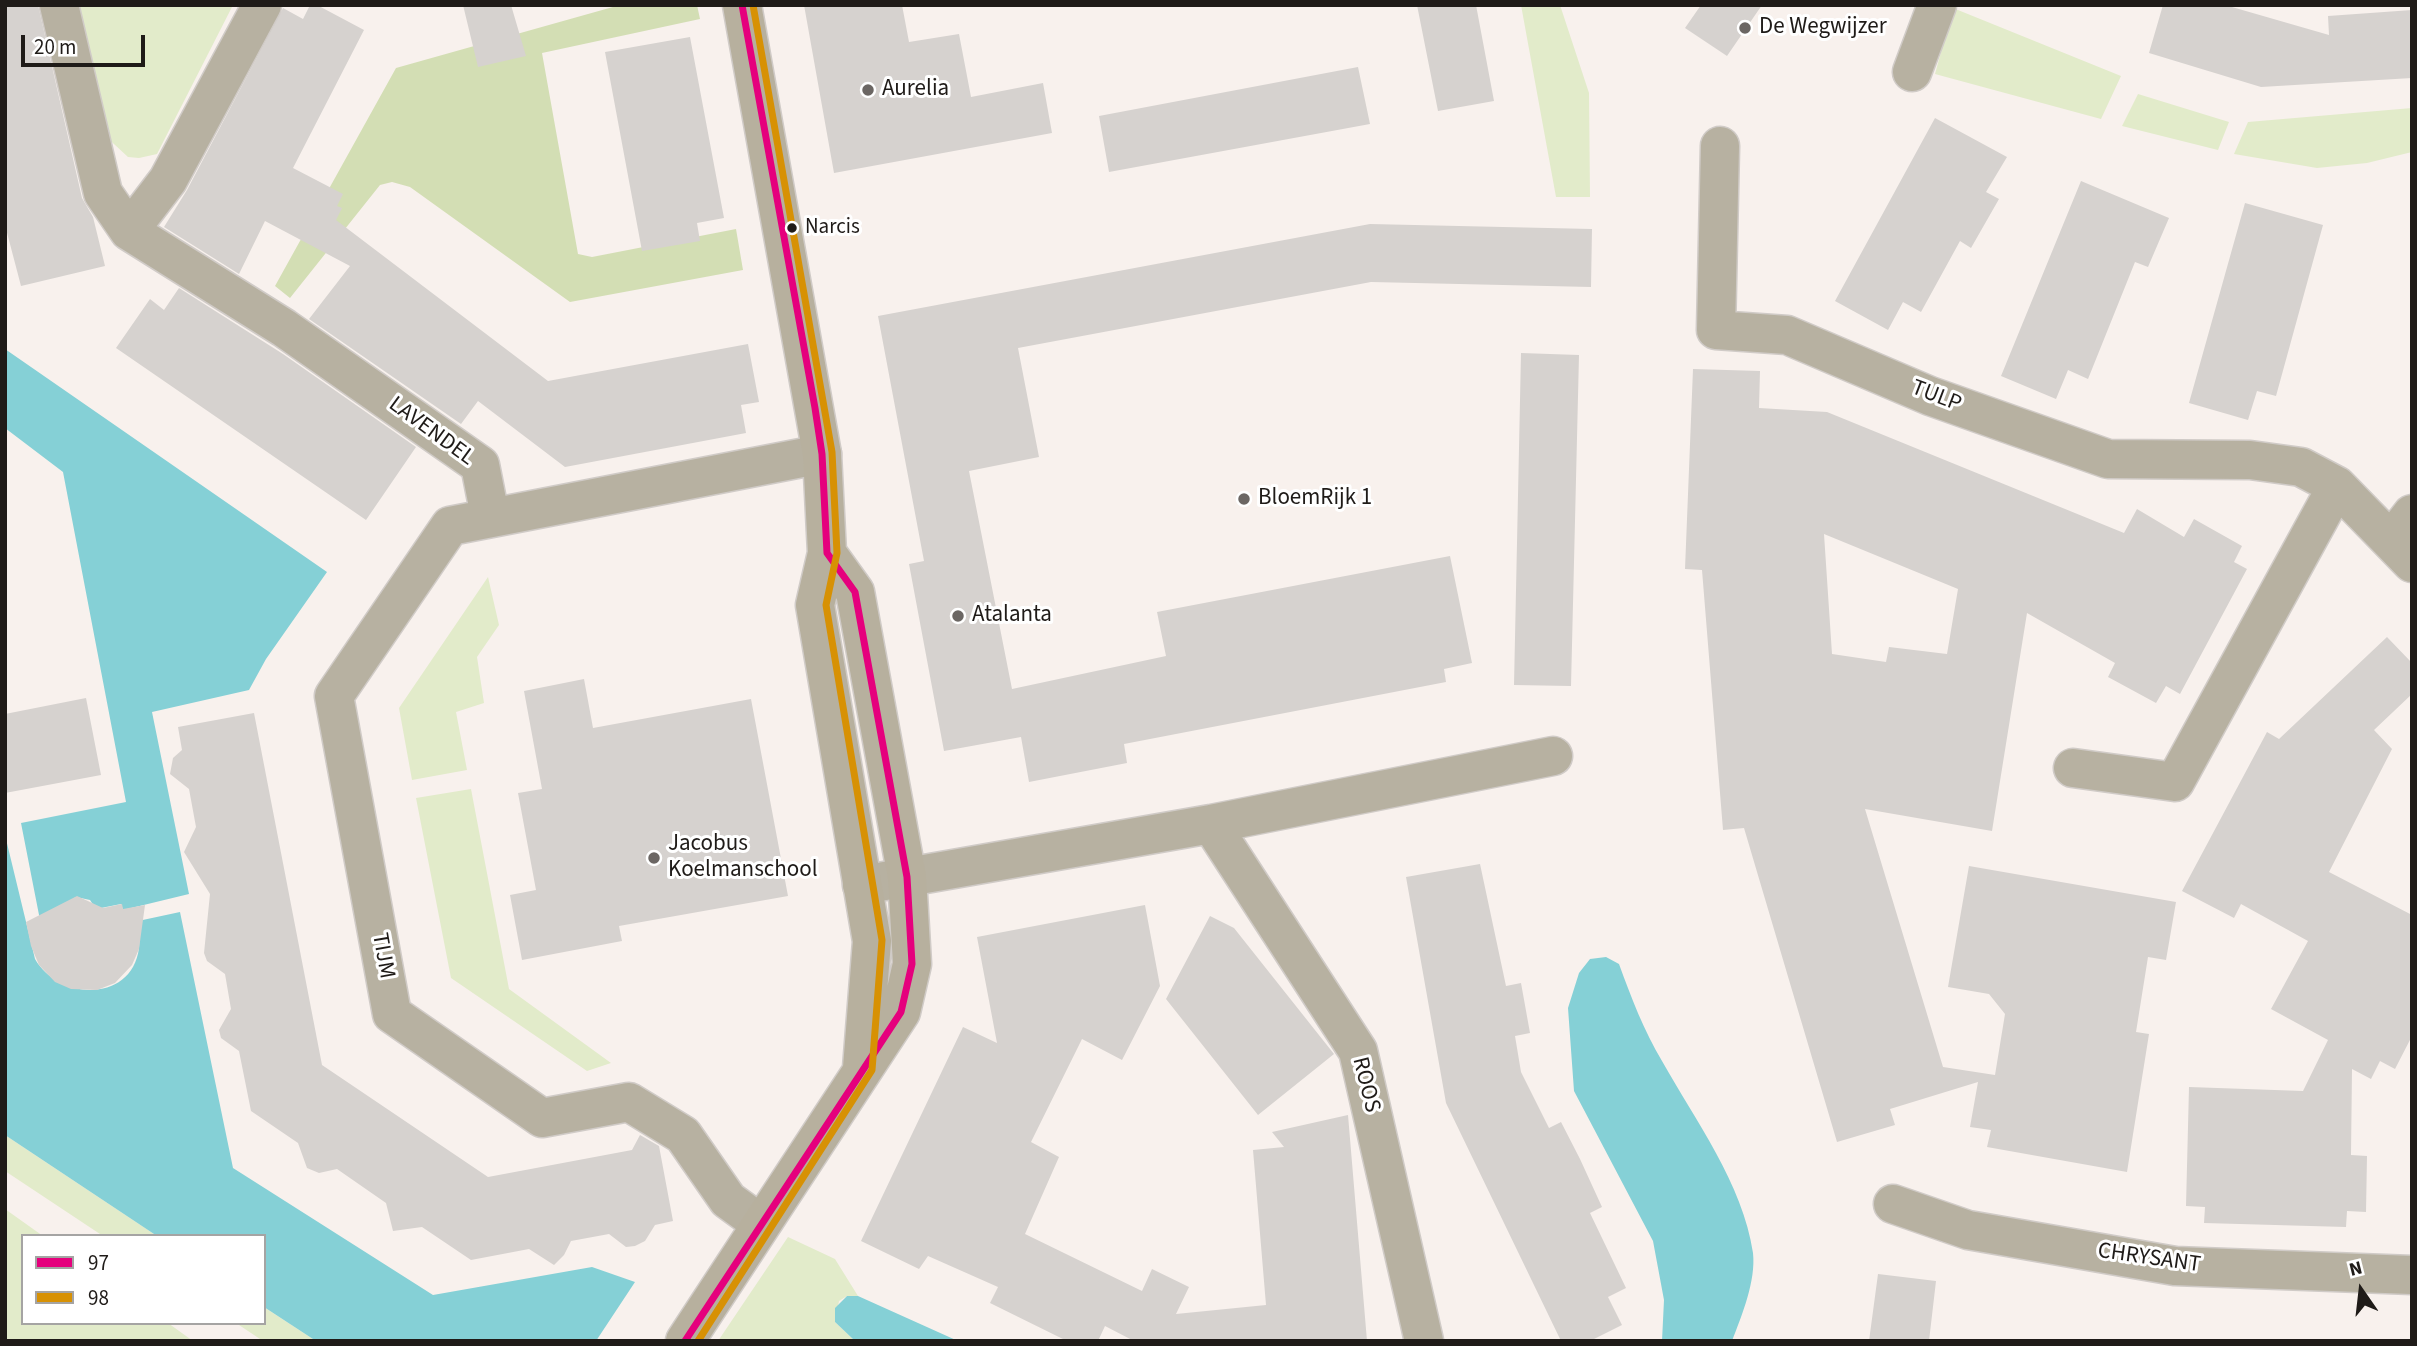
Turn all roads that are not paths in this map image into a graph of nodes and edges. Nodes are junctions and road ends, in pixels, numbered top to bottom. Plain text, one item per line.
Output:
1 (60, 5) edge
2 (262, 5) edge
3 (742, 5) edge
4 (1937, 5) edge
5 (1912, 72) dead end
6 (1720, 146) dead end
7 (130, 231) junction
8 (822, 454) junction
9 (2337, 486) junction
10 (491, 516) junction
11 (2405, 539) edge
12 (827, 553) junction
13 (1553, 756) dead end
14 (2073, 768) dead end
15 (1211, 824) junction
16 (906, 877) junction
17 (862, 885) junction
18 (862, 1068) junction
19 (1893, 1205) dead end
20 (761, 1224) junction
21 (2412, 1275) edge
22 (685, 1341) edge
23 (1424, 1341) edge

1 - 7 street, LAVENDEL
2 - 7 street
3 - 8 street
4 - 5 street
6 - 9 street, TULP
7 - 10 street, LAVENDEL
8 - 10 street
8 - 12 street
9 - 11 street, TULP
9 - 14 street
10 - 20 street, TIJM
12 - 16 street
12 - 17 street
13 - 15 street
15 - 16 street
15 - 23 street, ROOS
16 - 17 street
16 - 18 street
17 - 18 street
18 - 20 street
19 - 21 street, CHRYSANT
20 - 22 street

